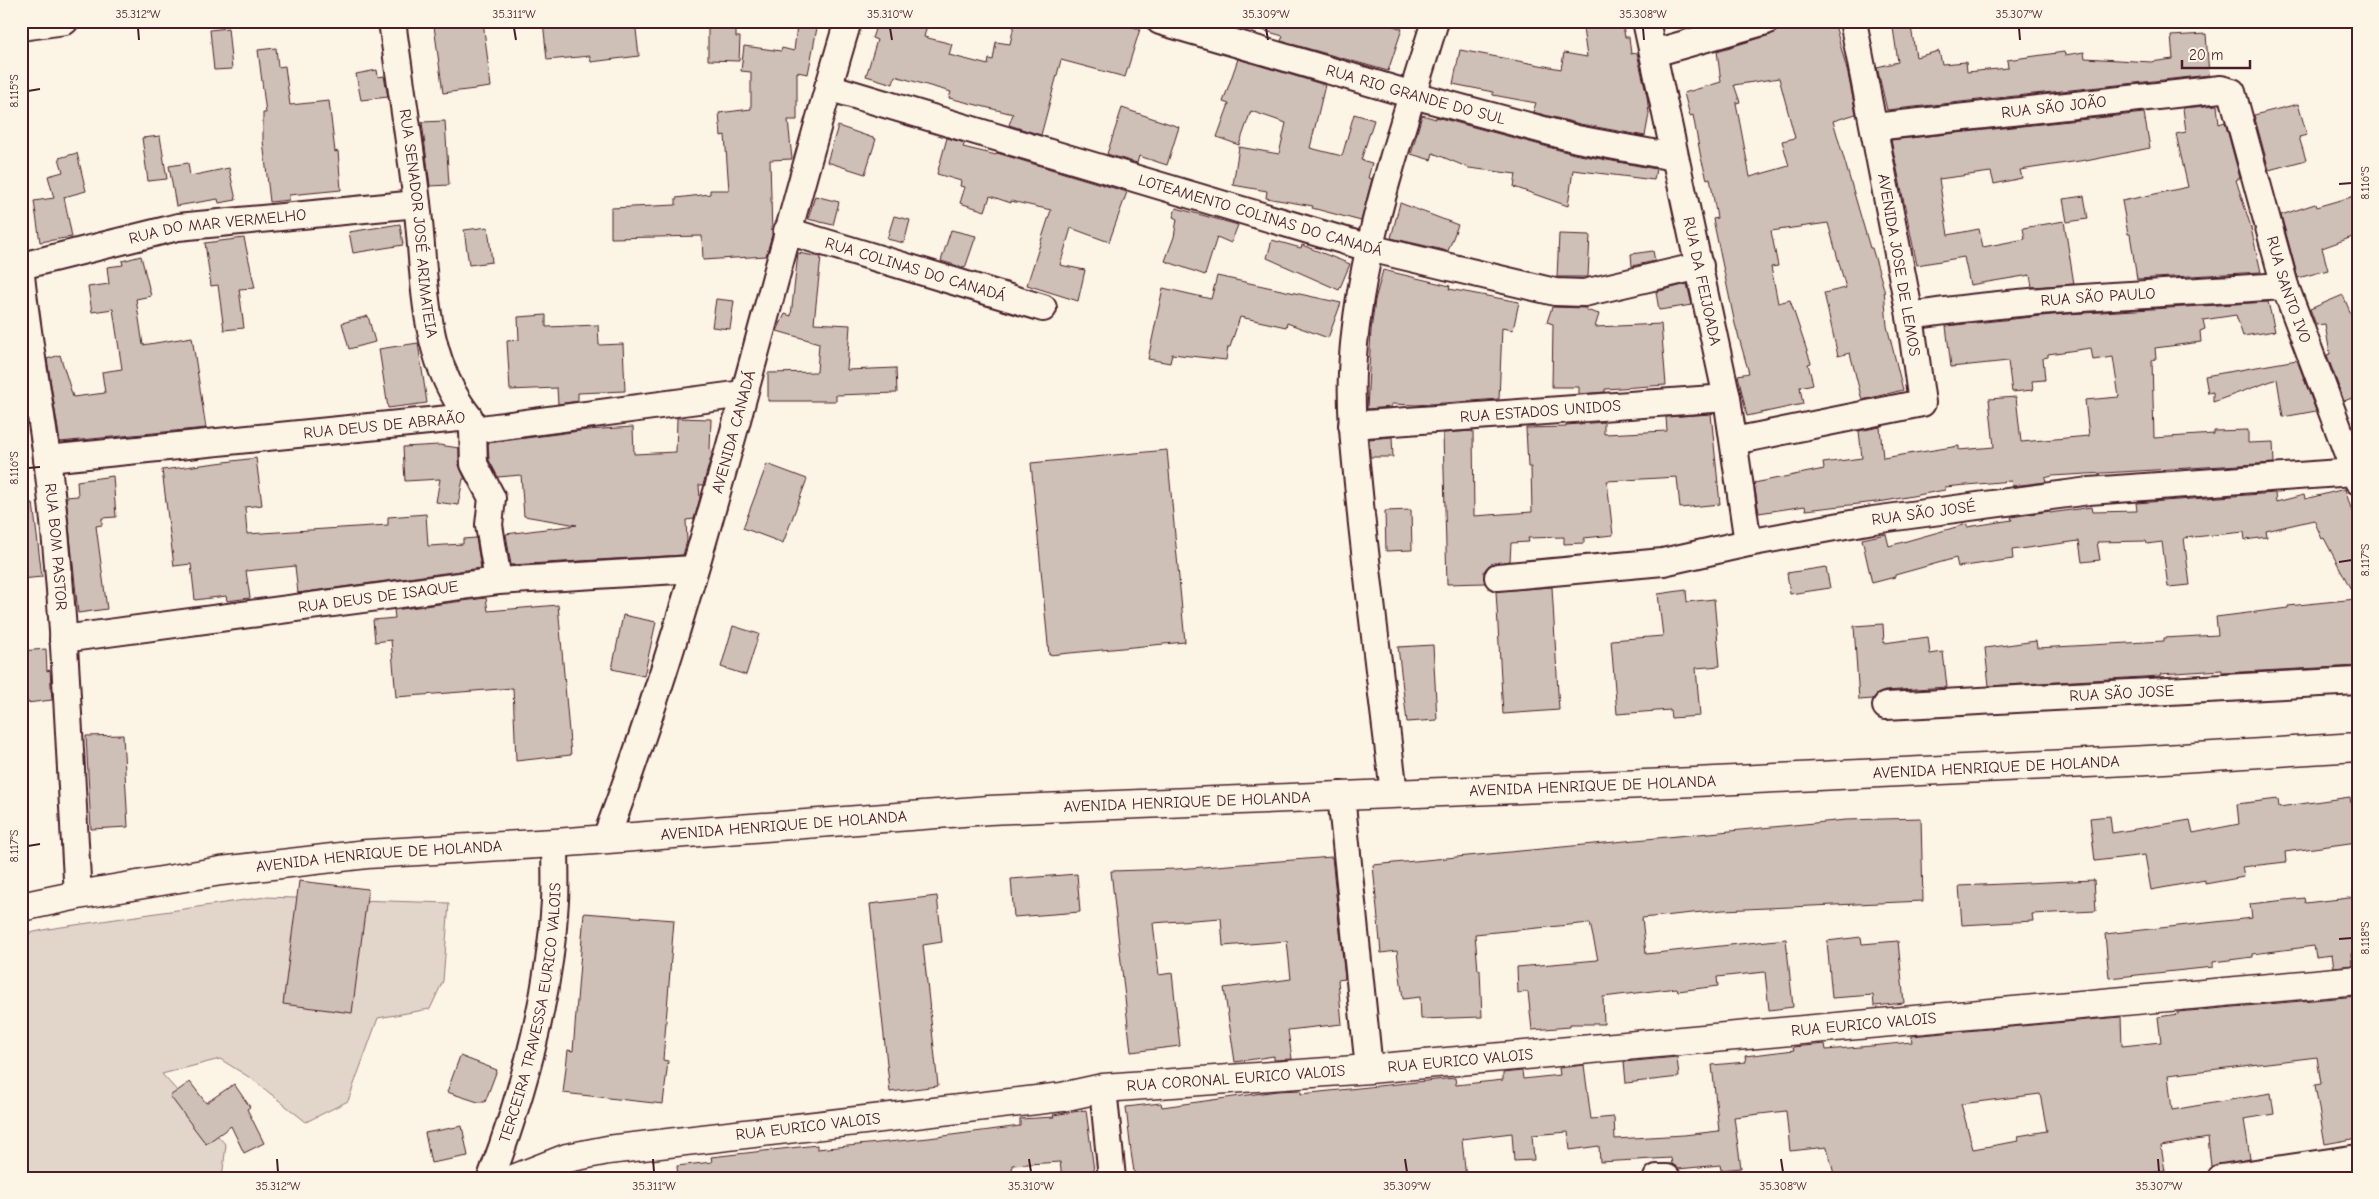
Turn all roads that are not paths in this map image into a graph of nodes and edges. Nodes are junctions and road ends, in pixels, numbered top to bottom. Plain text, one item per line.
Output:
1 (64, 21) edge
2 (392, 21) edge
3 (848, 21) edge
4 (1160, 21) edge
5 (1435, 21) edge
6 (1646, 21) edge
7 (1766, 21) edge
8 (1853, 21) edge
9 (21, 27) edge
10 (1654, 53) junction
11 (828, 87) junction
12 (2233, 94) joint
13 (1413, 95) junction
14 (1874, 127) junction
15 (1674, 157) junction
16 (417, 204) junction
17 (787, 231) junction
18 (1369, 248) junction
19 (21, 266) edge
20 (1700, 266) junction
21 (21, 275) edge
22 (2286, 286) junction
23 (1043, 308) dead end
24 (1910, 316) junction
25 (742, 394) junction
26 (1728, 398) junction
27 (471, 423) junction
28 (1352, 425) junction
29 (1734, 441) junction
30 (47, 459) junction
31 (2356, 477) edge
32 (1748, 543) junction
33 (694, 569) junction
34 (1498, 577) dead end
35 (498, 581) junction
36 (63, 639) junction
37 (2358, 682) edge
38 (1886, 706) dead end
39 (2358, 746) edge
40 (1394, 793) junction
41 (1341, 795) junction
42 (606, 838) junction
43 (555, 844) junction
44 (78, 895) junction
45 (21, 908) edge
46 (2358, 980) edge
47 (1369, 1069) junction
48 (1103, 1088) junction
49 (2358, 1158) edge
50 (490, 1178) edge
51 (516, 1178) edge
52 (1112, 1178) edge
53 (2221, 1178) edge

1 - 9 street
2 - 16 street, RUA SENADOR JOSÉ ARIMATEIA
3 - 11 street, AVENIDA CANADÁ
4 - 13 street, RUA RIO GRANDE DO SUL
5 - 13 street
6 - 10 street, RUA DA FEIJOADA
7 - 10 street
8 - 14 street
10 - 15 street, RUA DA FEIJOADA
11 - 17 street, AVENIDA CANADÁ
11 - 18 street, LOTEAMENTO COLINAS DO CANADÁ
12 - 14 street, RUA SÃO JOÃO
12 - 22 street, RUA SANTO IVO
13 - 15 street, RUA RIO GRANDE DO SUL
13 - 18 street
14 - 24 street, AVENIDA JOSE DE LEMOS
15 - 20 street, RUA DA FEIJOADA
16 - 19 street, RUA DO MAR VERMELHO
16 - 27 street, RUA SENADOR JOSÉ ARIMATEIA
17 - 23 street, RUA COLINAS DO CANADÁ
17 - 25 street, AVENIDA CANADÁ
18 - 20 street, LOTEAMENTO COLINAS DO CANADÁ
18 - 28 street
20 - 26 street, RUA DA FEIJOADA
21 - 30 street, RUA BOM PASTOR
22 - 24 street, RUA SÃO PAULO
22 - 31 street, RUA SANTO IVO
24 - 29 street, AVENIDA JOSE DE LEMOS
25 - 27 street, RUA DEUS DE ABRAÃO
25 - 33 street, AVENIDA CANADÁ
26 - 28 street, RUA ESTADOS UNIDOS
26 - 29 street, RUA DA FEIJOADA
27 - 30 street, RUA DEUS DE ABRAÃO
27 - 35 street
28 - 40 street
29 - 32 street, RUA DA FEIJOADA
30 - 36 street, RUA BOM PASTOR
31 - 32 street, RUA SÃO JOSÉ
32 - 34 street, RUA SÃO JOSÉ
33 - 35 street, RUA DEUS DE ISAQUE
33 - 42 street, AVENIDA CANADÁ
35 - 36 street, RUA DEUS DE ISAQUE
36 - 44 street, RUA BOM PASTOR
37 - 38 street, RUA SÃO JOSE
39 - 40 main road, AVENIDA HENRIQUE DE HOLANDA
40 - 41 main road, AVENIDA HENRIQUE DE HOLANDA
41 - 42 main road, AVENIDA HENRIQUE DE HOLANDA
41 - 47 street
42 - 43 main road, AVENIDA HENRIQUE DE HOLANDA
43 - 44 main road, AVENIDA HENRIQUE DE HOLANDA
43 - 50 street, TERCEIRA TRAVESSA EURICO VALOIS
44 - 45 main road, AVENIDA HENRIQUE DE HOLANDA
46 - 47 main road, RUA EURICO VALOIS
47 - 48 main road, RUA CORONAL EURICO VALOIS
48 - 51 main road, RUA EURICO VALOIS
48 - 52 street
49 - 53 street

